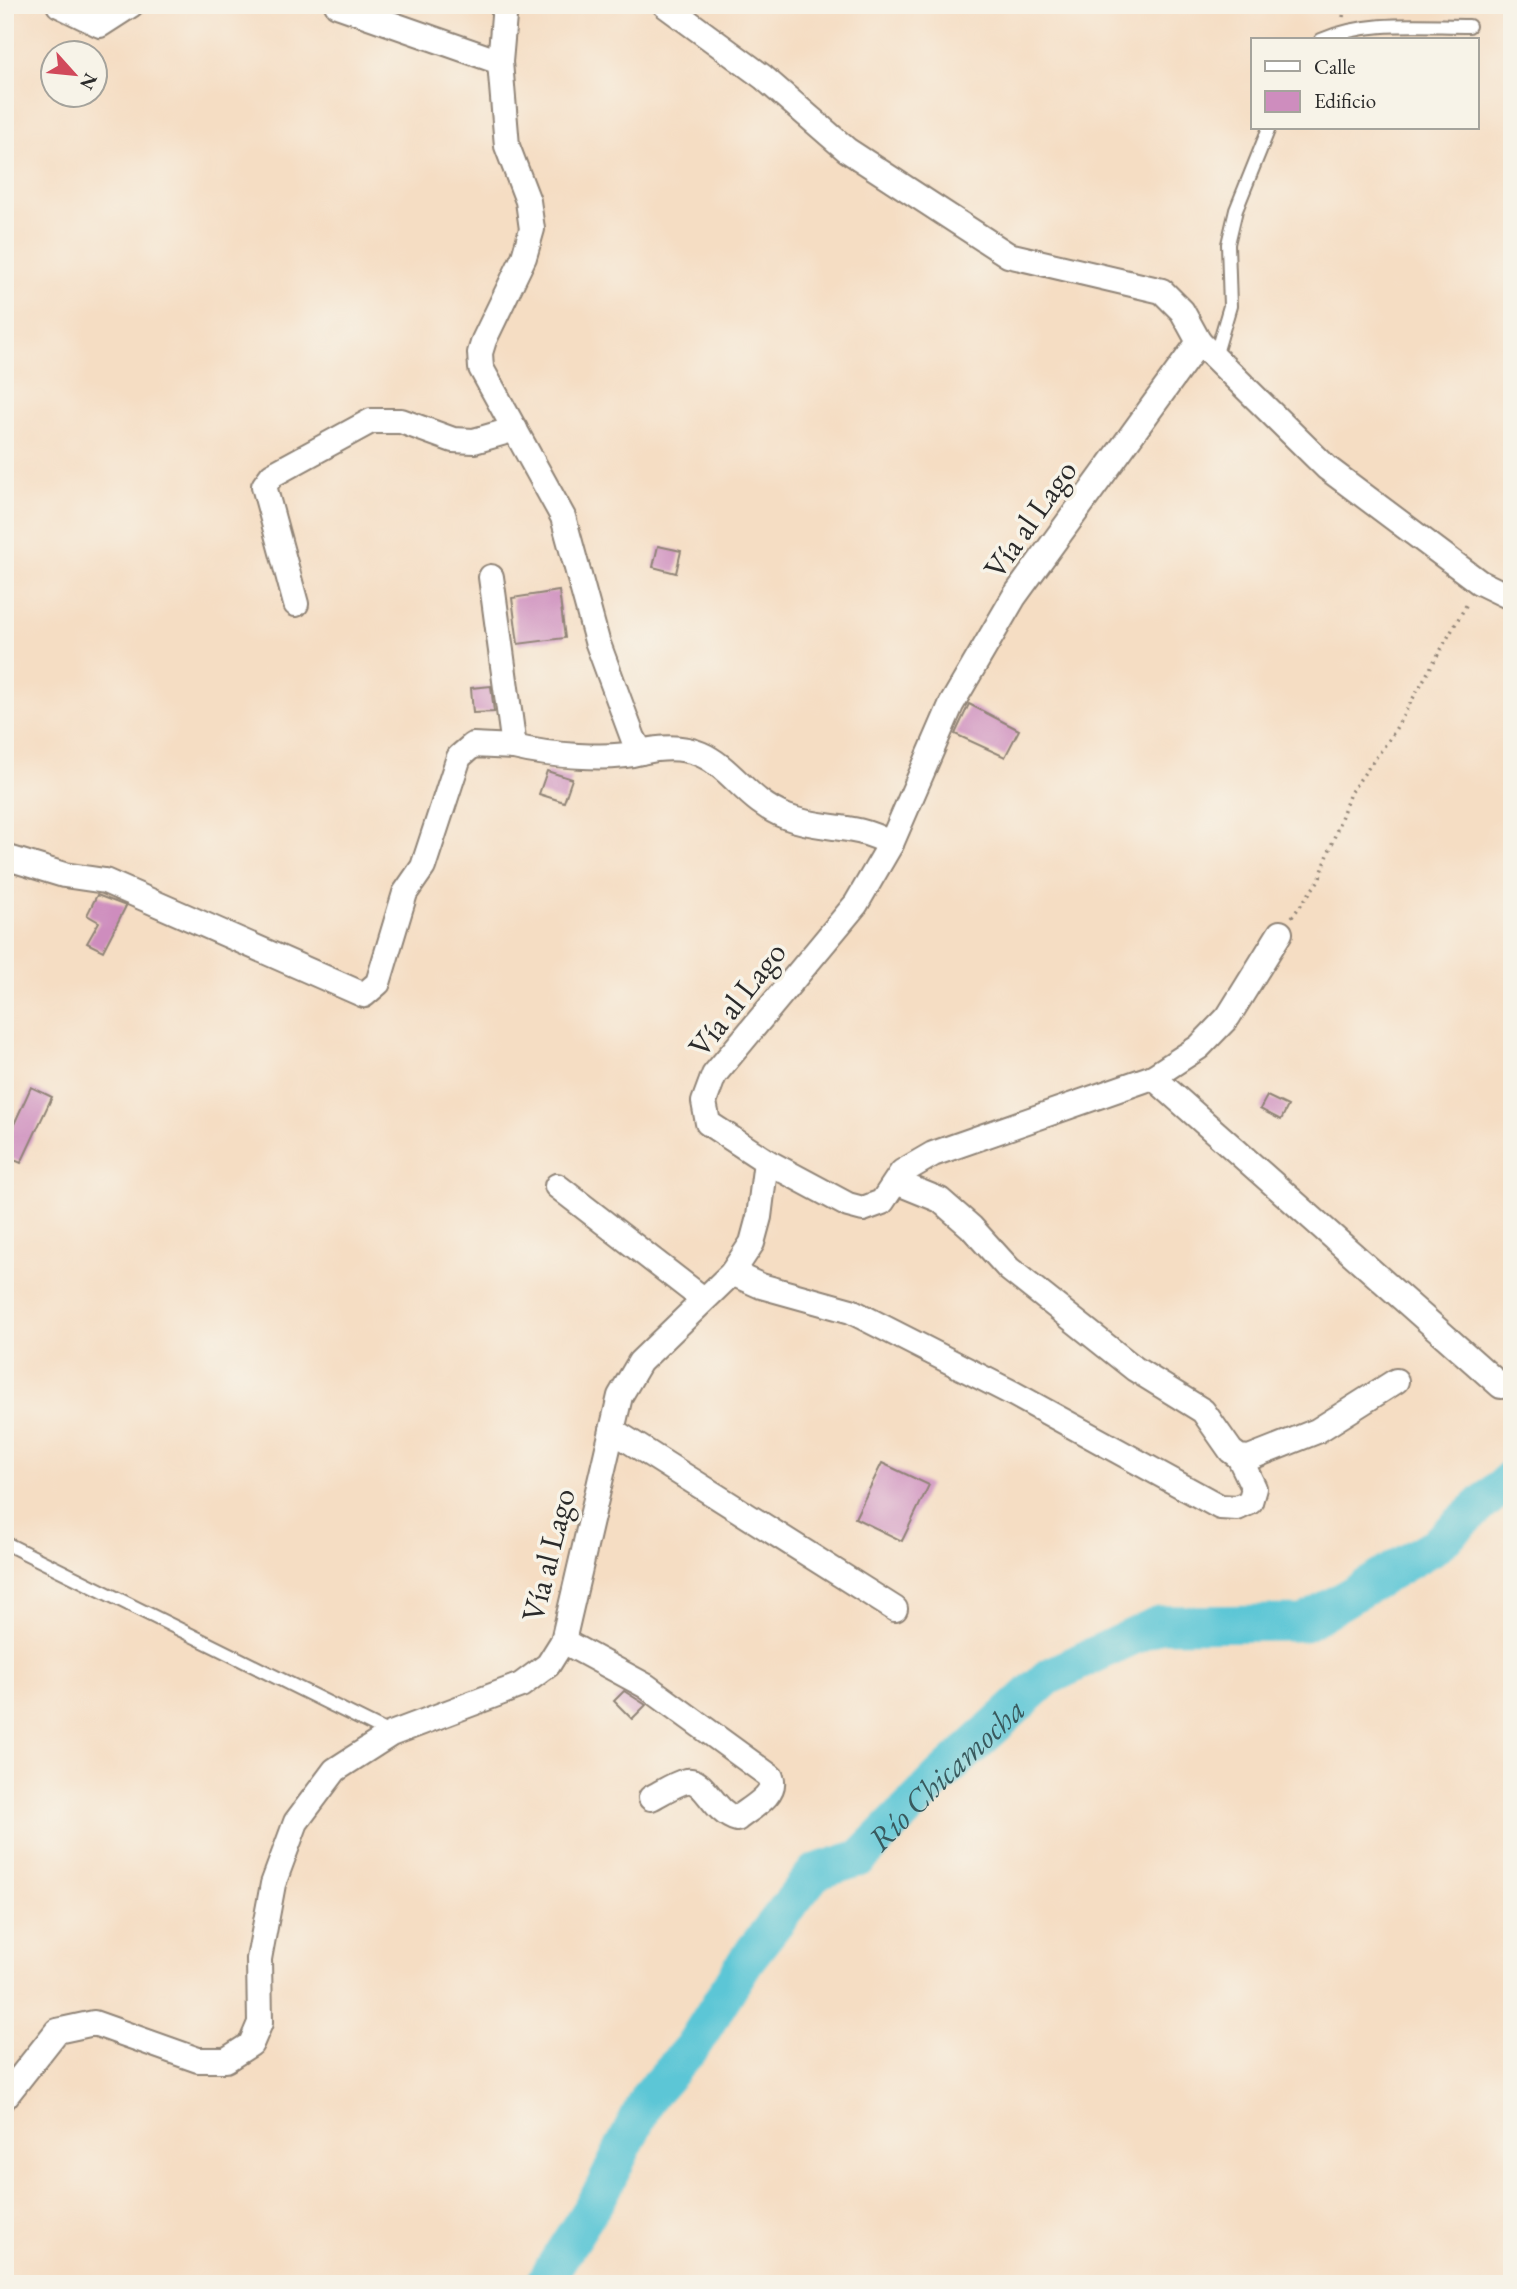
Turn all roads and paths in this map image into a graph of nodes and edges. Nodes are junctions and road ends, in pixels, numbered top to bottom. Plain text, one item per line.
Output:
1 (59, 5) edge
2 (131, 5) edge
3 (337, 5) edge
4 (505, 5) edge
5 (665, 5) edge
6 (1469, 26) dead end
7 (1326, 38) edge
8 (500, 62) junction
9 (1268, 130) edge
10 (1207, 349) junction
11 (515, 429) junction
12 (491, 577) dead end
13 (1479, 582) junction
14 (1512, 598) edge
15 (296, 604) dead end
16 (514, 747) junction
17 (641, 752) junction
18 (891, 844) junction
19 (5, 857) edge
20 (1280, 933) joint
21 (1153, 1077) junction
22 (766, 1161) junction
23 (896, 1182) junction
24 (557, 1186) dead end
25 (732, 1273) junction
26 (703, 1299) junction
27 (1396, 1381) dead end
28 (1500, 1386) dead end
29 (612, 1430) junction
30 (1239, 1457) junction
31 (5, 1543) edge
32 (895, 1609) dead end
33 (562, 1641) junction
34 (390, 1734) junction
35 (651, 1798) dead end
36 (5, 2097) edge

1 - 2 street
3 - 8 street
4 - 8 street
5 - 10 street
6 - 7 lane
8 - 11 street
9 - 10 lane
10 - 13 street
10 - 18 street, Vía al Lago
11 - 15 street
11 - 17 street
12 - 16 street
13 - 14 street
13 - 20 path
16 - 17 street
16 - 19 street
17 - 18 street
18 - 22 street, Vía al Lago
20 - 21 street
21 - 23 street
21 - 28 street
22 - 23 street
22 - 25 street, Vía al Lago
23 - 30 street
24 - 26 street
25 - 26 street, Vía al Lago
25 - 30 street
26 - 29 street, Vía al Lago
27 - 30 street
29 - 32 street
29 - 33 street, Vía al Lago
31 - 34 lane
33 - 34 street, Vía al Lago
33 - 35 street
34 - 36 street, Vía al Lago

